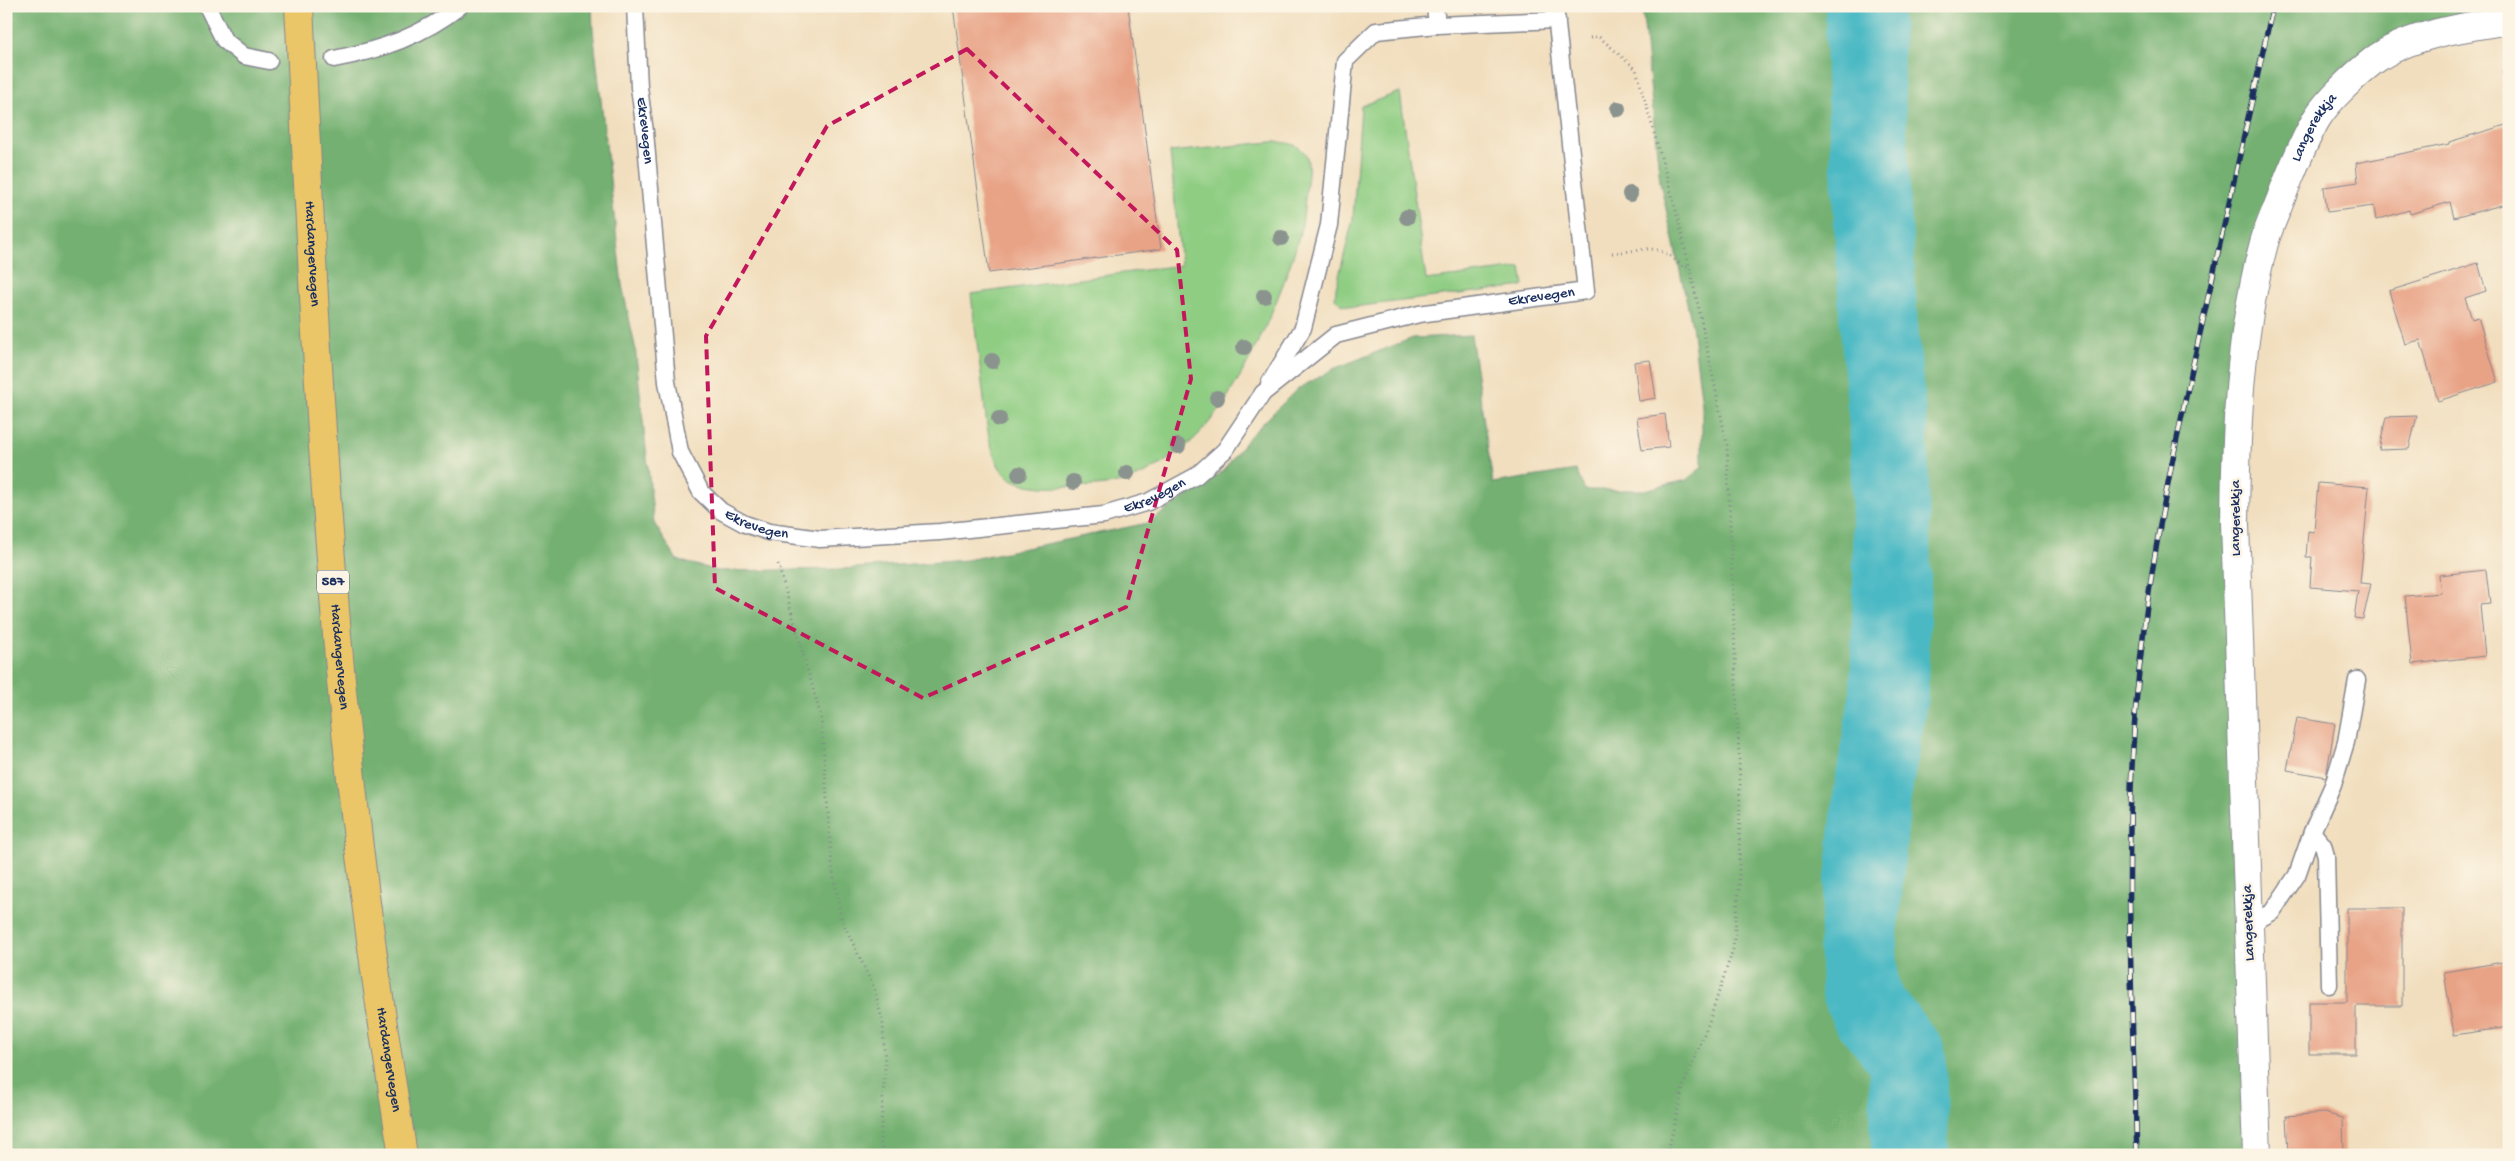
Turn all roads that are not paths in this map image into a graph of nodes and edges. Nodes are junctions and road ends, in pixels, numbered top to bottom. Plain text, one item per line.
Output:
1 (206, 6) edge
2 (299, 6) edge
3 (460, 6) edge
4 (635, 6) edge
5 (1435, 6) edge
6 (1556, 13) edge
7 (2509, 20) edge
8 (1437, 25) junction
9 (334, 58) dead end
10 (268, 61) dead end
11 (1263, 392) junction
12 (2357, 680) dead end
13 (2312, 832) junction
14 (2249, 925) junction
15 (2329, 985) dead end
16 (402, 1155) edge
17 (2257, 1155) edge

1 - 10 lane
2 - 16 main road, Hardangervegen / 587
3 - 9 lane
4 - 11 lane, Ekrevegen
5 - 8 lane
6 - 8 lane, Ekrevegen
6 - 11 lane, Ekrevegen
7 - 14 street, Langerekkja
8 - 11 lane, Ekrevegen
12 - 13 lane
13 - 14 lane
13 - 15 lane
14 - 17 street, Langerekkja

